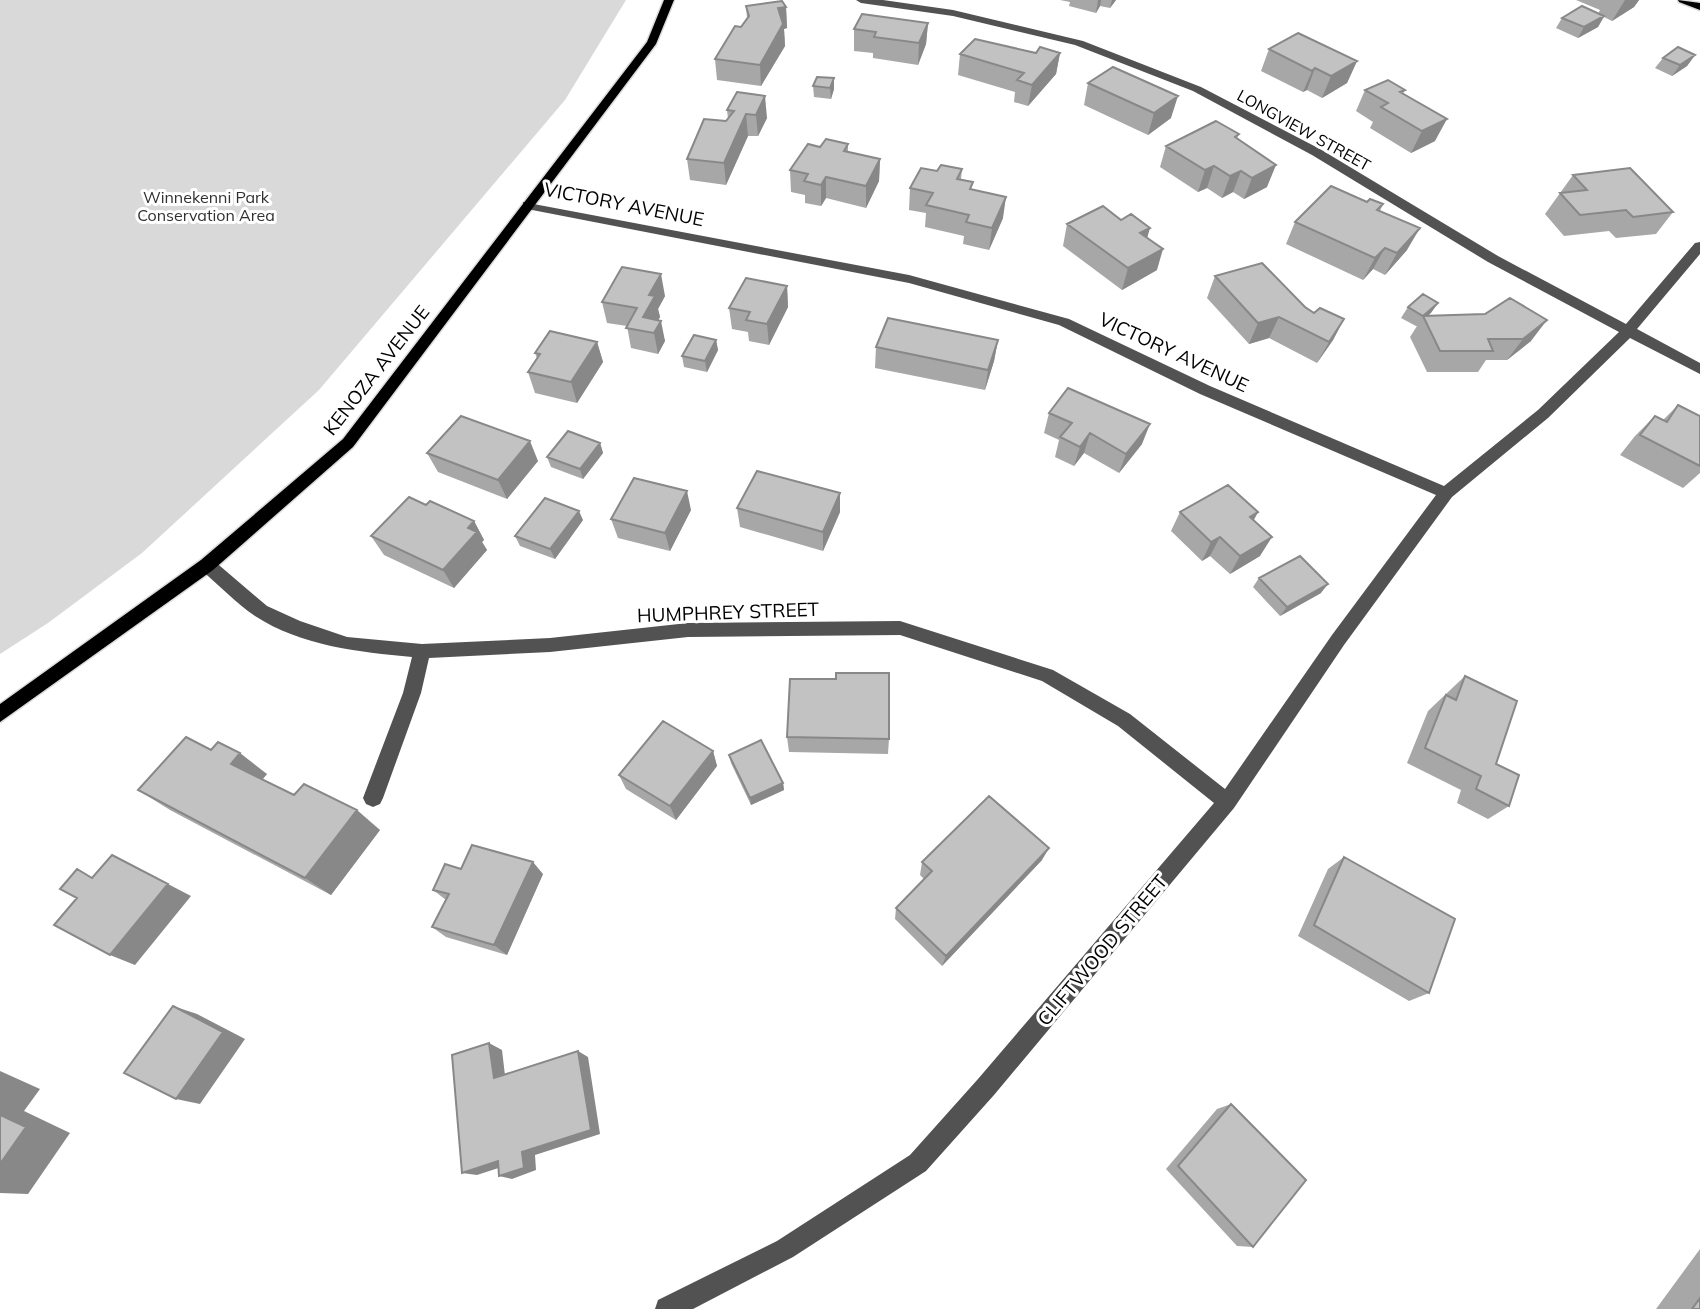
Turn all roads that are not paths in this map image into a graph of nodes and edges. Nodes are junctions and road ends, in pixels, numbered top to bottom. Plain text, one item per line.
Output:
1 (669, 0) edge
2 (861, 0) edge
3 (1683, 0) edge
4 (1700, 7) edge
5 (527, 205) junction
6 (1700, 246) edge
7 (1627, 331) junction
8 (1700, 369) edge
9 (1446, 493) junction
10 (207, 565) junction
11 (422, 651) junction
12 (0, 714) edge
13 (373, 798) dead end
14 (1227, 802) junction
15 (667, 1309) edge

1 - 5 main road, KENOZA AVENUE
2 - 7 street, LONGVIEW STREET
3 - 4 main road
5 - 9 street, VICTORY AVENUE
5 - 10 main road, KENOZA AVENUE
6 - 7 street
7 - 8 street, LONGVIEW STREET
7 - 9 street
9 - 14 street, CLIFTWOOD STREET
10 - 11 street, HUMPHREY STREET
10 - 12 main road, KENOZA AVENUE
11 - 13 street
11 - 14 street, HUMPHREY STREET
14 - 15 street, CLIFTWOOD STREET

